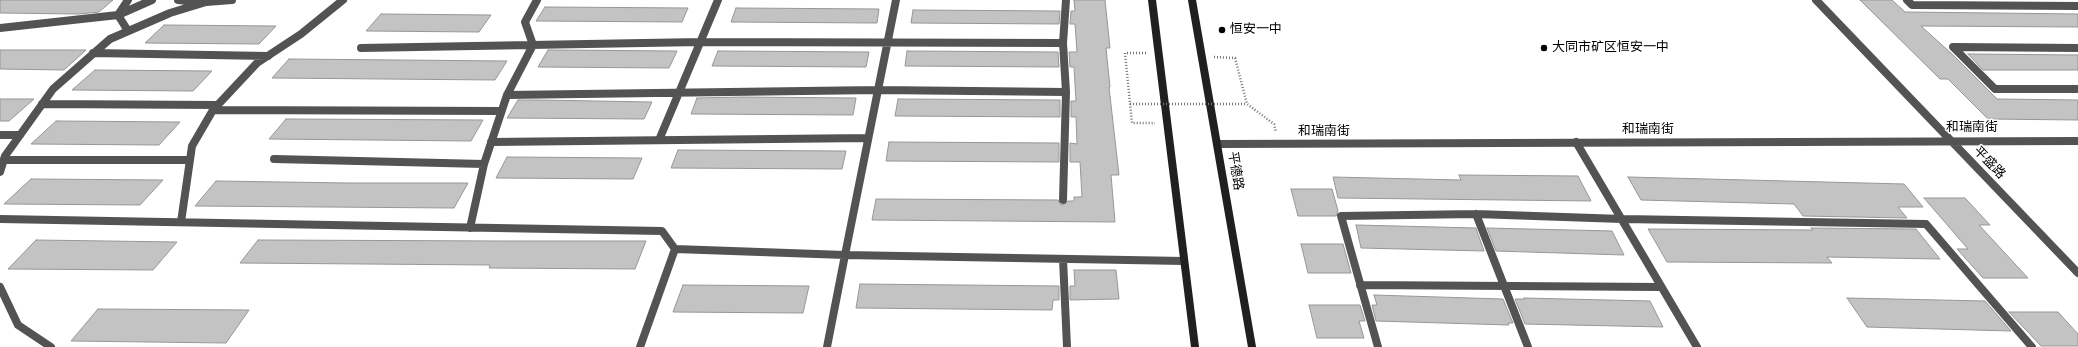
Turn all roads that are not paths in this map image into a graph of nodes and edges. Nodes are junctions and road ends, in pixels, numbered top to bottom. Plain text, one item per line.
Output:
1 (128, 0) edge
2 (152, 0) edge
3 (178, 0) edge
4 (232, 0) edge
5 (343, 0) edge
6 (537, 0) edge
7 (718, 0) edge
8 (896, 0) edge
9 (1066, 0) edge
10 (1152, 0) edge
11 (1192, 0) edge
12 (1816, 0) edge
13 (1907, 0) edge
14 (207, 1) edge
15 (2078, 6) edge
16 (118, 15) junction
17 (0, 28) edge
18 (128, 31) junction
19 (700, 42) junction
20 (887, 42) junction
21 (1063, 43) junction
22 (533, 45) junction
23 (361, 48) dead end
24 (2078, 48) edge
25 (93, 53) junction
26 (268, 56) junction
27 (2078, 89) edge
28 (878, 90) junction
29 (679, 92) junction
30 (1066, 92) junction
31 (507, 95) junction
32 (42, 104) junction
33 (216, 107) junction
34 (501, 112) junction
35 (0, 135) edge
36 (20, 135) junction
37 (868, 138) junction
38 (660, 140) junction
39 (1951, 140) junction
40 (2078, 141) edge
41 (491, 142) junction
42 (1576, 142) junction
43 (1218, 144) junction
44 (274, 159) dead end
45 (4, 160) junction
46 (190, 160) junction
47 (484, 164) junction
48 (0, 172) edge
49 (1063, 200) dead end
50 (1476, 214) junction
51 (0, 219) edge
52 (1622, 219) junction
53 (181, 222) junction
54 (470, 228) junction
55 (676, 249) junction
56 (845, 255) junction
57 (1063, 259) junction
58 (1184, 261) junction
59 (2078, 273) edge
60 (1360, 285) junction
61 (1504, 286) junction
62 (1661, 286) junction
63 (0, 287) edge
64 (51, 347) edge
65 (640, 347) edge
66 (827, 347) edge
67 (1067, 347) edge
68 (1195, 347) edge
69 (1252, 347) edge
70 (1378, 347) edge
71 (1528, 347) edge
72 (1697, 347) edge
73 (2032, 347) edge

1 - 16 street
2 - 16 street
3 - 14 street
4 - 14 street
5 - 26 street
6 - 22 street
7 - 19 street
8 - 20 street
9 - 21 street
10 - 58 main road
11 - 43 main road, 平德路
12 - 39 street, 平盛路
13 - 15 street
14 - 18 street
16 - 17 street
16 - 18 street
18 - 25 street
19 - 20 street
19 - 22 street
19 - 29 street
20 - 21 street
20 - 28 street
21 - 30 street
22 - 23 street
22 - 31 street
24 - 27 street
25 - 26 street
25 - 32 street
26 - 33 street
28 - 29 street
28 - 30 street
28 - 37 street
29 - 31 street
29 - 38 street
30 - 49 street
31 - 34 street
32 - 33 street
32 - 36 street
33 - 34 street
33 - 46 street
34 - 41 street
35 - 36 street
36 - 45 street
37 - 38 street
37 - 56 street
38 - 41 street
39 - 40 street, 和瑞南街
39 - 42 street, 和瑞南街
39 - 59 street, 平盛路
41 - 47 street
42 - 43 street, 和瑞南街
42 - 52 street
43 - 69 main road, 平德路
44 - 47 street
45 - 46 street
45 - 48 street
46 - 53 street
47 - 54 street
50 - 52 street
50 - 60 street
50 - 61 street
51 - 53 street
52 - 62 street
52 - 73 street
53 - 54 street
54 - 55 street
55 - 56 street
55 - 65 street
56 - 57 street
56 - 66 street
57 - 58 street
57 - 67 street
58 - 68 main road
60 - 61 street
60 - 70 street
61 - 62 street
61 - 71 street
62 - 72 street
63 - 64 street

